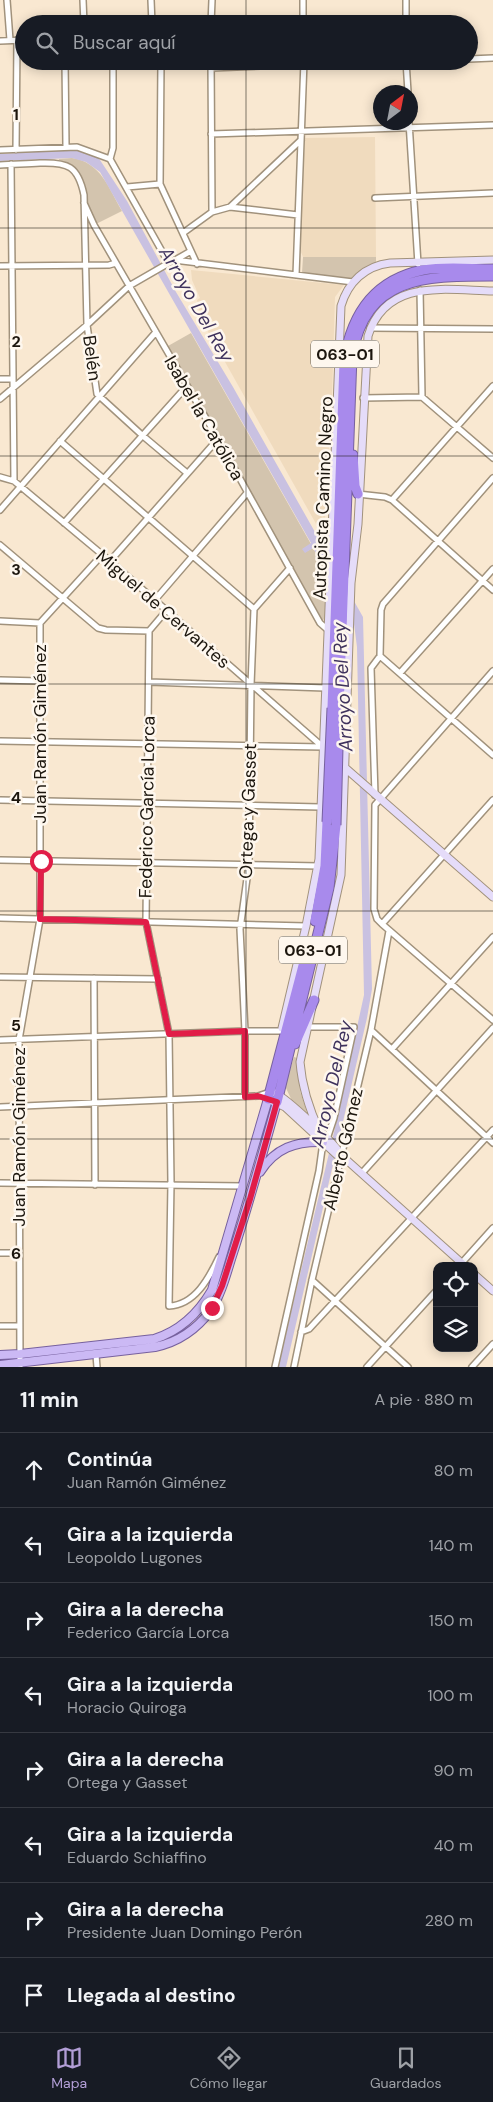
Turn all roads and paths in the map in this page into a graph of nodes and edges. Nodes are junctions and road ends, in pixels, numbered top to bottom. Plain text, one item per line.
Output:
1 (7, 0) edge
2 (83, 0) edge
3 (151, 0) edge
4 (212, 0) edge
5 (303, 0) edge
6 (406, 0) edge
7 (84, 15) edge
8 (152, 15) edge
9 (211, 15) edge
10 (303, 15) edge
11 (406, 15) edge
12 (10, 40) junction
13 (15, 40) edge
14 (0, 41) edge
15 (493, 58) edge
16 (478, 59) edge
17 (17, 70) edge
18 (65, 70) edge
19 (113, 70) edge
20 (161, 70) edge
21 (211, 70) edge
22 (304, 70) edge
23 (407, 70) edge
24 (408, 85) edge
25 (493, 125) edge
26 (418, 129) edge
27 (373, 130) edge
28 (409, 130) edge
29 (301, 132) junction
30 (211, 134) junction
31 (301, 140) junction
32 (66, 146) junction
33 (0, 150) edge
34 (16, 150) junction
35 (110, 159) junction
36 (10, 164) junction
37 (0, 165) edge
38 (160, 184) junction
39 (127, 187) junction
40 (493, 193) edge
41 (414, 196) junction
42 (375, 198) dead end
43 (84, 203) junction
44 (230, 207) junction
45 (212, 212) junction
46 (298, 215) junction
47 (183, 233) junction
48 (191, 251) junction
49 (177, 260) junction
50 (493, 260) edge
51 (168, 262) junction
52 (116, 263) junction
53 (197, 264) junction
54 (418, 264) junction
55 (86, 265) junction
56 (0, 266) edge
57 (10, 266) junction
58 (493, 269) edge
59 (296, 275) junction
60 (493, 277) edge
61 (353, 282) junction
62 (129, 286) junction
63 (420, 290) junction
64 (493, 291) edge
65 (87, 325) junction
66 (370, 328) junction
67 (420, 329) junction
68 (493, 329) edge
69 (156, 332) junction
70 (0, 379) edge
71 (12, 379) junction
72 (187, 386) junction
73 (493, 386) edge
74 (13, 389) junction
75 (100, 397) junction
76 (422, 397) junction
77 (363, 398) junction
78 (0, 399) edge
79 (349, 411) junction
80 (457, 428) junction
81 (142, 436) junction
82 (218, 439) junction
83 (60, 441) junction
84 (493, 458) edge
85 (187, 473) junction
86 (0, 477) edge
87 (493, 478) edge
88 (104, 479) junction
89 (14, 481) junction
90 (20, 486) junction
91 (248, 493) junction
92 (358, 494) junction
93 (392, 500) junction
94 (0, 510) edge
95 (149, 518) junction
96 (64, 523) junction
97 (438, 541) junction
98 (0, 545) edge
99 (338, 549) junction
100 (102, 555) junction
101 (193, 556) junction
102 (110, 561) junction
103 (290, 568) junction
104 (493, 569) edge
105 (482, 581) junction
106 (493, 590) edge
107 (62, 599) junction
108 (154, 601) junction
109 (254, 610) junction
110 (166, 611) junction
111 (0, 621) edge
112 (40, 623) junction
113 (328, 630) junction
114 (149, 631) junction
115 (380, 656) junction
116 (493, 671) edge
117 (400, 673) junction
118 (0, 680) edge
119 (40, 681) junction
120 (149, 682) junction
121 (250, 685) junction
122 (325, 688) junction
123 (452, 719) junction
124 (0, 741) edge
125 (40, 742) junction
126 (148, 743) junction
127 (251, 745) junction
128 (323, 746) junction
129 (493, 755) edge
130 (345, 768) junction
131 (372, 791) junction
132 (382, 799) junction
133 (0, 800) edge
134 (40, 800) junction
135 (493, 800) edge
136 (148, 803) junction
137 (250, 804) junction
138 (375, 805) junction
139 (320, 807) junction
140 (444, 854) junction
141 (0, 860) edge
142 (41, 861) junction
143 (147, 862) junction
144 (249, 864) junction
145 (319, 866) junction
146 (493, 897) edge
147 (0, 918) edge
148 (40, 919) junction
149 (146, 922) junction
150 (240, 924) junction
151 (382, 924) junction
152 (306, 926) junction
153 (389, 931) junction
154 (493, 937) edge
155 (0, 977) edge
156 (30, 977) junction
157 (94, 978) junction
158 (158, 979) junction
159 (451, 984) junction
160 (314, 1000) junction
161 (493, 1020) edge
162 (309, 1027) junction
163 (493, 1028) edge
164 (372, 1030) junction
165 (245, 1031) junction
166 (282, 1031) junction
167 (169, 1034) junction
168 (95, 1038) junction
169 (0, 1040) edge
170 (19, 1040) junction
171 (392, 1049) junction
172 (280, 1072) junction
173 (437, 1090) junction
174 (245, 1097) junction
175 (273, 1097) junction
176 (170, 1101) junction
177 (96, 1104) junction
178 (0, 1107) edge
179 (19, 1107) junction
180 (493, 1130) edge
181 (320, 1132) junction
182 (486, 1137) junction
183 (327, 1142) junction
184 (493, 1143) edge
185 (339, 1153) junction
186 (362, 1173) junction
187 (256, 1178) junction
188 (0, 1183) edge
189 (18, 1183) junction
190 (171, 1183) junction
191 (96, 1185) junction
192 (243, 1186) junction
193 (412, 1219) junction
194 (493, 1228) edge
195 (227, 1239) junction
196 (0, 1253) edge
197 (18, 1254) junction
198 (458, 1262) edge
199 (464, 1262) edge
200 (478, 1278) edge
201 (312, 1280) junction
202 (493, 1291) edge
203 (433, 1294) edge
204 (335, 1302) junction
205 (0, 1326) edge
206 (19, 1326) junction
207 (301, 1332) junction
208 (493, 1344) edge
209 (386, 1347) junction
210 (20, 1354) junction
211 (0, 1355) edge
212 (96, 1355) junction
213 (0, 1365) edge
214 (20, 1366) edge
215 (97, 1367) edge
216 (275, 1367) edge
217 (294, 1367) edge
218 (368, 1367) edge
219 (408, 1367) edge
220 (472, 1367) edge

1 - 12 street
2 - 7 street
3 - 8 street
4 - 9 street
5 - 10 street
6 - 11 street
12 - 13 street
12 - 14 street
15 - 16 street
17 - 34 street
18 - 32 street
19 - 35 street
20 - 38 street
21 - 30 street
22 - 29 street
23 - 24 street
25 - 26 street
27 - 29 street
28 - 41 street
29 - 30 street
29 - 31 street
30 - 45 street
31 - 44 street
31 - 46 street
32 - 34 street
32 - 35 street
33 - 34 street
35 - 39 street
36 - 37 street
36 - 43 street
36 - 57 street
38 - 39 street
38 - 47 street
39 - 51 street
40 - 41 street
41 - 42 street
41 - 54 street
43 - 52 street, Isabel la Católica
43 - 55 street, Belén
44 - 45 street
44 - 46 street
45 - 47 street
46 - 59 street
47 - 48 street
48 - 49 street
48 - 53 street
49 - 51 street
49 - 53 street
50 - 54 street
51 - 62 street
52 - 55 street
52 - 62 street, Isabel la Católica
53 - 59 street
54 - 61 street
55 - 57 street
55 - 65 street, Belén
56 - 57 street
57 - 71 street
58 - 99 highway, Autopista Camino Negro / 063-01
59 - 61 street
60 - 79 highway, Autopista Camino Negro / 063-01
61 - 99 street
62 - 65 street
62 - 69 street, Isabel la Católica
63 - 64 street
63 - 66 street
63 - 67 street
65 - 74 street
65 - 75 street, Belén
66 - 67 street
66 - 77 street
67 - 68 street
67 - 76 street
69 - 72 street, Isabel la Católica
69 - 75 street
70 - 71 street
71 - 74 street
72 - 81 street
72 - 82 street, Isabel la Católica
73 - 80 street
74 - 78 street
74 - 89 street
75 - 81 street, Belén
75 - 83 street
76 - 77 street
76 - 80 street
77 - 92 street
79 - 92 highway
79 - 99 highway, Autopista Camino Negro / 063-01
80 - 84 street
80 - 93 street
81 - 85 street, Belén
81 - 88 street
82 - 85 street
82 - 91 street, Isabel la Católica
83 - 88 street
83 - 90 street
85 - 95 street
86 - 89 street, Miguel de Cervantes
87 - 97 street
88 - 95 street
88 - 96 street
89 - 90 street, Miguel de Cervantes
90 - 94 street
90 - 96 street, Miguel de Cervantes
91 - 101 street
91 - 103 street, Isabel la Católica
92 - 93 street
92 - 130 street
93 - 97 street
95 - 101 street
95 - 102 street
96 - 100 street, Miguel de Cervantes
97 - 105 street
97 - 115 street
98 - 107 street
99 - 113 street
99 - 172 highway, Autopista Camino Negro / 063-01, bridge
100 - 102 street, Miguel de Cervantes
100 - 107 street, Juan Ramón Giménez
101 - 108 street
101 - 109 street
102 - 108 street, Miguel de Cervantes
103 - 109 street
103 - 113 street, Isabel la Católica
104 - 105 street
105 - 106 street
105 - 117 street
107 - 112 street, Juan Ramón Giménez
107 - 114 street
108 - 110 street, Miguel de Cervantes
109 - 121 street, Ortega y Gasset
110 - 114 street
110 - 121 street, Miguel de Cervantes
111 - 112 street
112 - 119 street, Juan Ramón Giménez
113 - 122 street
114 - 120 street, Federico García Lorca
115 - 117 street
115 - 131 street
116 - 123 street
117 - 123 street
118 - 119 street
119 - 125 street, Juan Ramón Giménez
120 - 121 street
120 - 126 street, Federico García Lorca
121 - 122 street
121 - 127 street, Ortega y Gasset
121 - 128 street, Miguel de Cervantes
122 - 128 street
123 - 129 street
123 - 132 street
124 - 125 street
125 - 126 street
125 - 134 street, Juan Ramón Giménez
126 - 127 street
126 - 136 street, Federico García Lorca
127 - 128 street
127 - 137 street, Ortega y Gasset
128 - 130 street
128 - 139 street
130 - 131 street
130 - 160 street
131 - 132 street
131 - 138 street
132 - 138 street
132 - 140 street
133 - 134 street
134 - 136 street
134 - 142 street, Juan Ramón Giménez
135 - 140 street
136 - 137 street
136 - 143 street, Federico García Lorca
137 - 139 street
137 - 144 street, Ortega y Gasset
138 - 151 street
139 - 145 street
140 - 146 street
140 - 151 street
141 - 142 street
142 - 143 street
142 - 148 street, Juan Ramón Giménez
143 - 144 street
143 - 149 street, Federico García Lorca
144 - 145 street
144 - 150 street, Ortega y Gasset
145 - 152 street
147 - 148 street
148 - 149 street
148 - 156 street, Juan Ramón Giménez
149 - 150 street
149 - 158 street, Federico García Lorca
150 - 152 street
150 - 165 street, Ortega y Gasset
151 - 153 street
152 - 166 street
153 - 159 street
153 - 164 street, Alberto Gómez
154 - 159 street
155 - 156 street
156 - 157 street
156 - 170 street, Juan Ramón Giménez
157 - 158 street
157 - 168 street
158 - 167 street, Federico García Lorca
159 - 161 street
159 - 171 street
160 - 162 street
160 - 172 highway
162 - 181 street
162 - 183 street
163 - 173 street
164 - 171 street
164 - 185 street, Alberto Gómez
165 - 166 street
165 - 167 street
165 - 174 street, Ortega y Gasset
166 - 172 highway
167 - 168 street
167 - 176 street, Federico García Lorca
168 - 170 street
168 - 177 street
169 - 170 street
170 - 179 street, Juan Ramón Giménez
171 - 173 street
172 - 175 highway, Autopista Camino Negro / 063-01
173 - 182 street
173 - 186 street
174 - 175 street
174 - 176 street
175 - 181 street
175 - 183 street
175 - 187 main road, 063-01
175 - 192 main road, 063-01
176 - 177 street
176 - 190 street, Federico García Lorca
177 - 179 street
177 - 191 street
178 - 179 street
179 - 189 street, Juan Ramón Giménez
180 - 182 street
181 - 183 street
182 - 184 street
182 - 193 street
183 - 185 street
183 - 187 main road
183 - 216 street
185 - 186 street
185 - 201 street, Alberto Gómez
186 - 193 street
187 - 212 main road, 063-01
188 - 189 street
189 - 191 street
189 - 197 street, Juan Ramón Giménez
190 - 191 street
190 - 192 street
190 - 195 street, Federico García Lorca
192 - 195 main road, 063-01
193 - 198 street
193 - 204 street
194 - 199 street
195 - 210 main road, 063-01
196 - 197 street
197 - 206 street, Juan Ramón Giménez
200 - 202 street
201 - 204 street
201 - 207 street, Alberto Gómez
203 - 209 street
204 - 207 street
204 - 209 street
205 - 206 street
206 - 210 street, Juan Ramón Giménez
207 - 217 street, Alberto Gómez
208 - 220 street
209 - 218 street
209 - 219 street
210 - 211 main road, 063-01
210 - 214 street, Juan Ramón Giménez
212 - 214 main road, 063-01
212 - 215 street
213 - 214 main road, 063-01

